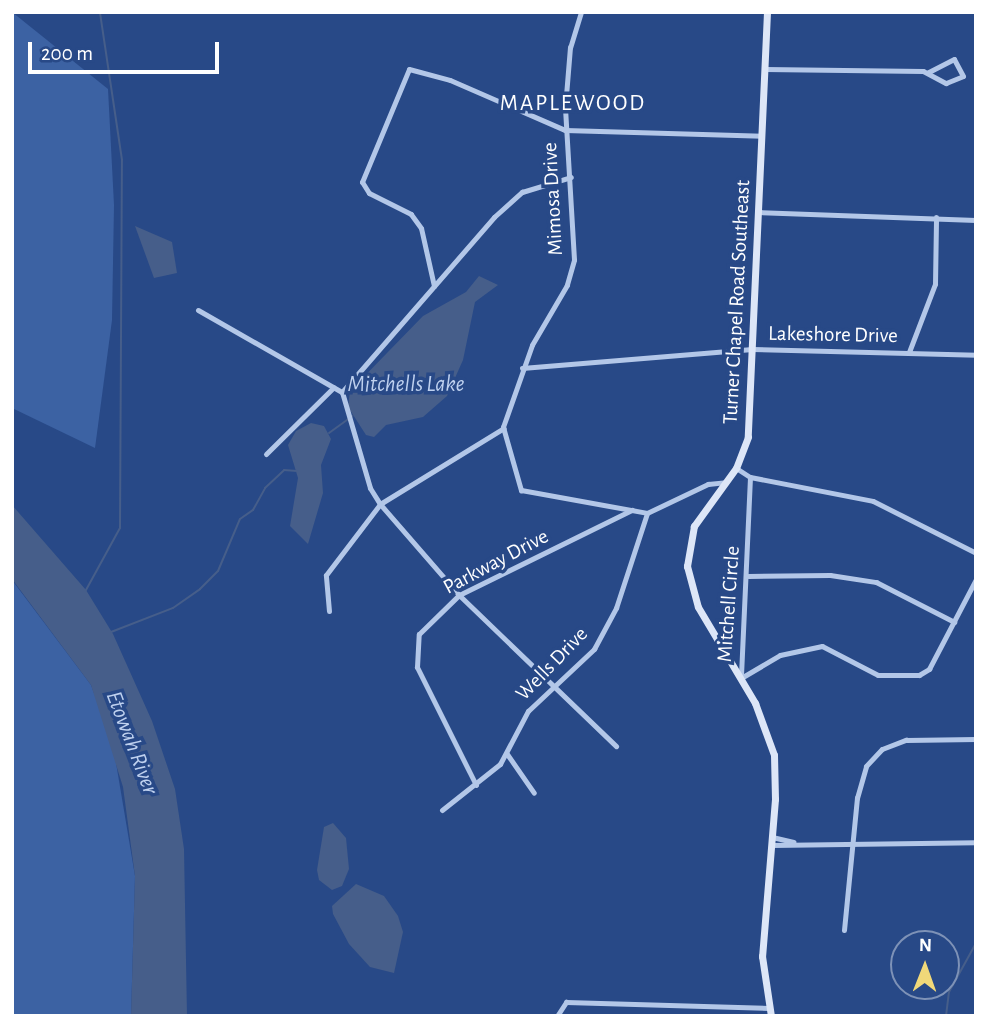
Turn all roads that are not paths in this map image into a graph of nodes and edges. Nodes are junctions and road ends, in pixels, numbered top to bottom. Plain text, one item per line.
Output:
1 (581, 12) edge
2 (766, 12) edge
3 (765, 68) junction
4 (928, 72) junction
5 (565, 130) junction
6 (762, 136) junction
7 (571, 177) junction
8 (758, 212) junction
9 (936, 217) junction
10 (976, 220) edge
11 (434, 286) junction
12 (198, 310) dead end
13 (752, 349) junction
14 (909, 352) junction
15 (976, 355) edge
16 (522, 368) junction
17 (334, 387) junction
18 (342, 392) junction
19 (504, 428) junction
20 (266, 454) dead end
21 (736, 468) junction
22 (750, 477) junction
23 (726, 482) junction
24 (380, 504) junction
25 (632, 510) junction
26 (647, 513) junction
27 (976, 554) edge
28 (748, 576) junction
29 (976, 579) edge
30 (459, 594) junction
31 (329, 611) dead end
32 (954, 622) junction
33 (741, 678) junction
34 (553, 687) junction
35 (976, 739) edge
36 (615, 746) dead end
37 (507, 754) junction
38 (476, 785) junction
39 (534, 793) dead end
40 (442, 810) dead end
41 (772, 841) junction
42 (853, 842) junction
43 (976, 842) edge
44 (844, 930) dead end
45 (770, 1012) edge
46 (557, 1016) edge

1 - 5 street, Mimosa Drive
2 - 3 street, Turner Chapel Road Southeast
3 - 4 street
3 - 6 street, Turner Chapel Road Southeast
4 - 4 street
5 - 6 street
5 - 7 street, Mimosa Drive
5 - 11 street
6 - 8 street, Turner Chapel Road Southeast
7 - 11 street
7 - 16 street, Mimosa Drive
8 - 9 street
8 - 13 street, Turner Chapel Road Southeast
9 - 10 street
9 - 14 street
11 - 18 street
12 - 17 street
13 - 14 street, Lakeshore Drive
13 - 16 street, Lakeshore Drive
13 - 21 street, Turner Chapel Road Southeast
14 - 15 street, Lakeshore Drive
16 - 19 street, Mimosa Drive
17 - 18 street
17 - 20 street
18 - 24 street
19 - 24 street
19 - 25 street
21 - 22 street
21 - 23 street, Turner Chapel Road Southeast
22 - 27 street
22 - 28 street, Mitchell Circle
23 - 26 street
23 - 33 street, Turner Chapel Road Southeast
24 - 30 street
24 - 31 street
25 - 26 street
25 - 30 street, Parkway Drive
26 - 34 street, Wells Drive
28 - 32 street
28 - 33 street, Mitchell Circle
29 - 32 street, Mitchell Circle
30 - 34 street
30 - 38 street, Parkway Drive
32 - 33 street, Mitchell Circle
33 - 41 street, Turner Chapel Road Southeast
34 - 36 street
34 - 37 street, Wells Drive
35 - 42 street
37 - 38 street, Wells Drive
37 - 39 street
38 - 40 street, Wells Drive
41 - 42 street
41 - 45 street, Turner Chapel Road Southeast
42 - 43 street
42 - 44 street
45 - 46 street

